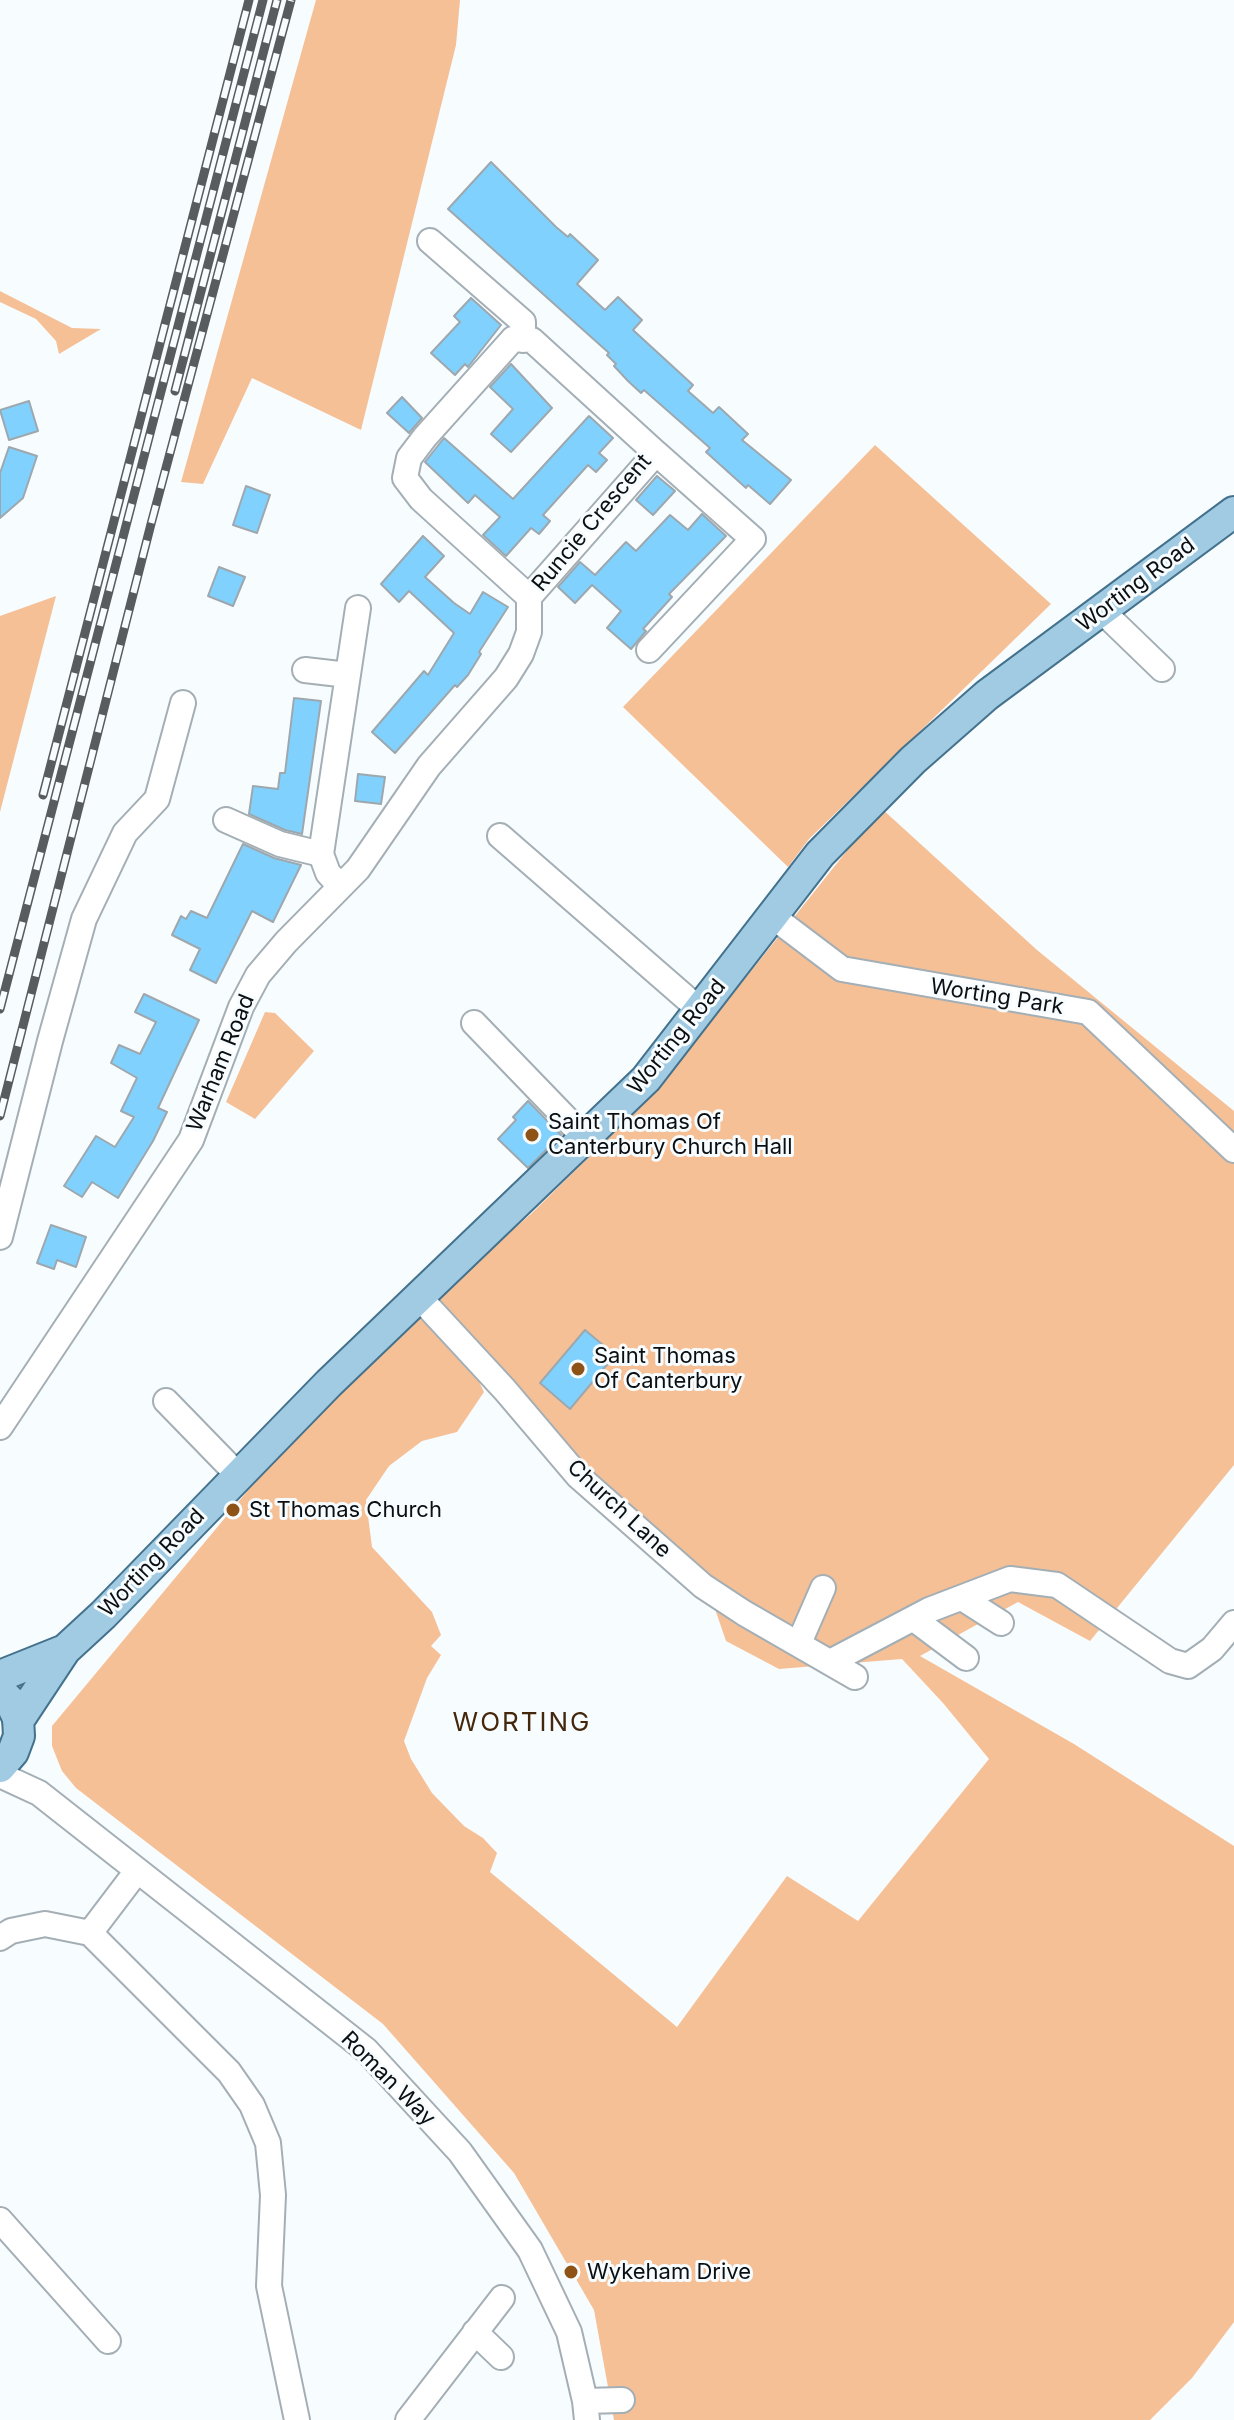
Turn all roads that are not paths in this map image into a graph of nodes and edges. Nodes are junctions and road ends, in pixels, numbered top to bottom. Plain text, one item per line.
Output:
1 (430, 241) dead end
2 (523, 340) junction
3 (656, 453) junction
4 (1234, 512) edge
5 (529, 597) junction
6 (358, 608) dead end
7 (1101, 610) junction
8 (649, 650) dead end
9 (1162, 669) dead end
10 (305, 670) dead end
11 (348, 675) junction
12 (183, 703) dead end
13 (226, 820) dead end
14 (500, 836) dead end
15 (321, 854) junction
16 (340, 886) junction
17 (772, 916) junction
18 (701, 1011) junction
19 (474, 1023) dead end
20 (585, 1138) junction
21 (1234, 1150) edge
22 (0, 1237) edge
23 (419, 1297) junction
24 (166, 1401) dead end
25 (0, 1427) edge
26 (237, 1474) junction
27 (823, 1588) dead end
28 (962, 1598) junction
29 (914, 1619) junction
30 (1001, 1623) dead end
31 (1234, 1623) edge
32 (799, 1643) junction
33 (65, 1650) junction
34 (966, 1658) dead end
35 (830, 1662) junction
36 (0, 1676) edge
37 (855, 1677) dead end
38 (0, 1691) edge
39 (18, 1721) junction
40 (4, 1764) edge
41 (137, 1871) junction
42 (90, 1933) junction
43 (0, 1938) edge
44 (0, 2220) edge
45 (502, 2298) dead end
46 (475, 2332) junction
47 (108, 2341) dead end
48 (501, 2357) dead end
49 (622, 2400) dead end
50 (586, 2410) edge
51 (301, 2419) edge
52 (408, 2420) edge

1 - 2 street
2 - 3 street, Runcie Crescent
2 - 5 street, Runcie Crescent
3 - 5 street, Runcie Crescent
3 - 8 street
4 - 7 main road, Worting Road
5 - 16 street, Warham Road
6 - 11 street
7 - 9 street
7 - 17 main road, Worting Road
10 - 11 street
11 - 15 street
12 - 22 street
13 - 15 street
14 - 18 street
15 - 16 street
16 - 25 street, Warham Road
17 - 18 main road, Worting Road
17 - 21 street, Worting Park
18 - 20 main road, Worting Road
19 - 20 street
20 - 23 main road, Worting Road
23 - 26 main road, Worting Road
23 - 32 street, Church Lane
24 - 26 street
26 - 33 main road, Worting Road
27 - 32 street
28 - 29 street
28 - 30 street
28 - 31 street
29 - 34 street
29 - 35 street
32 - 35 street, Church Lane
33 - 36 main road, Worting Road
33 - 39 main road, Worting Road
35 - 37 street, Church Lane
38 - 39 main road
39 - 40 main road
40 - 41 street, Roman Way
41 - 42 street
41 - 50 street, Roman Way
42 - 43 street
42 - 51 street
44 - 47 street
45 - 46 street
46 - 48 street
46 - 52 street
49 - 50 street

